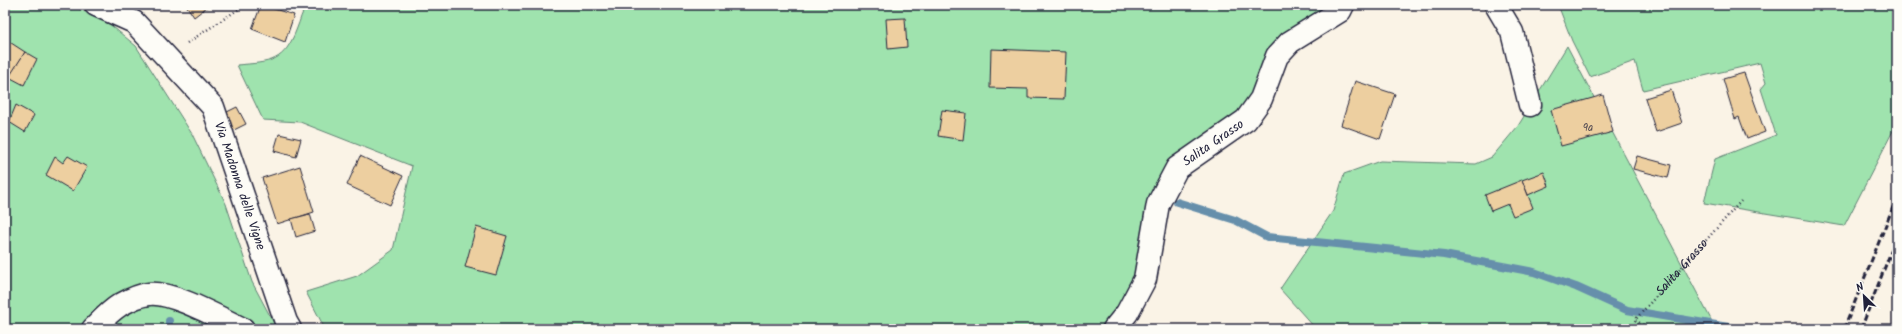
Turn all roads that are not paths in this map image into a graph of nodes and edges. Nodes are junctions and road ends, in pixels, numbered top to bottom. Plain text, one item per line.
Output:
1 (96, 5) edge
2 (1343, 5) edge
3 (1496, 5) edge
4 (1530, 105) dead end
5 (92, 329) edge
6 (242, 329) edge
7 (290, 329) edge
8 (1114, 329) edge

1 - 7 street, Via Madonna delle Vigne
2 - 8 street, Salita Grasso
3 - 4 street
5 - 6 street

